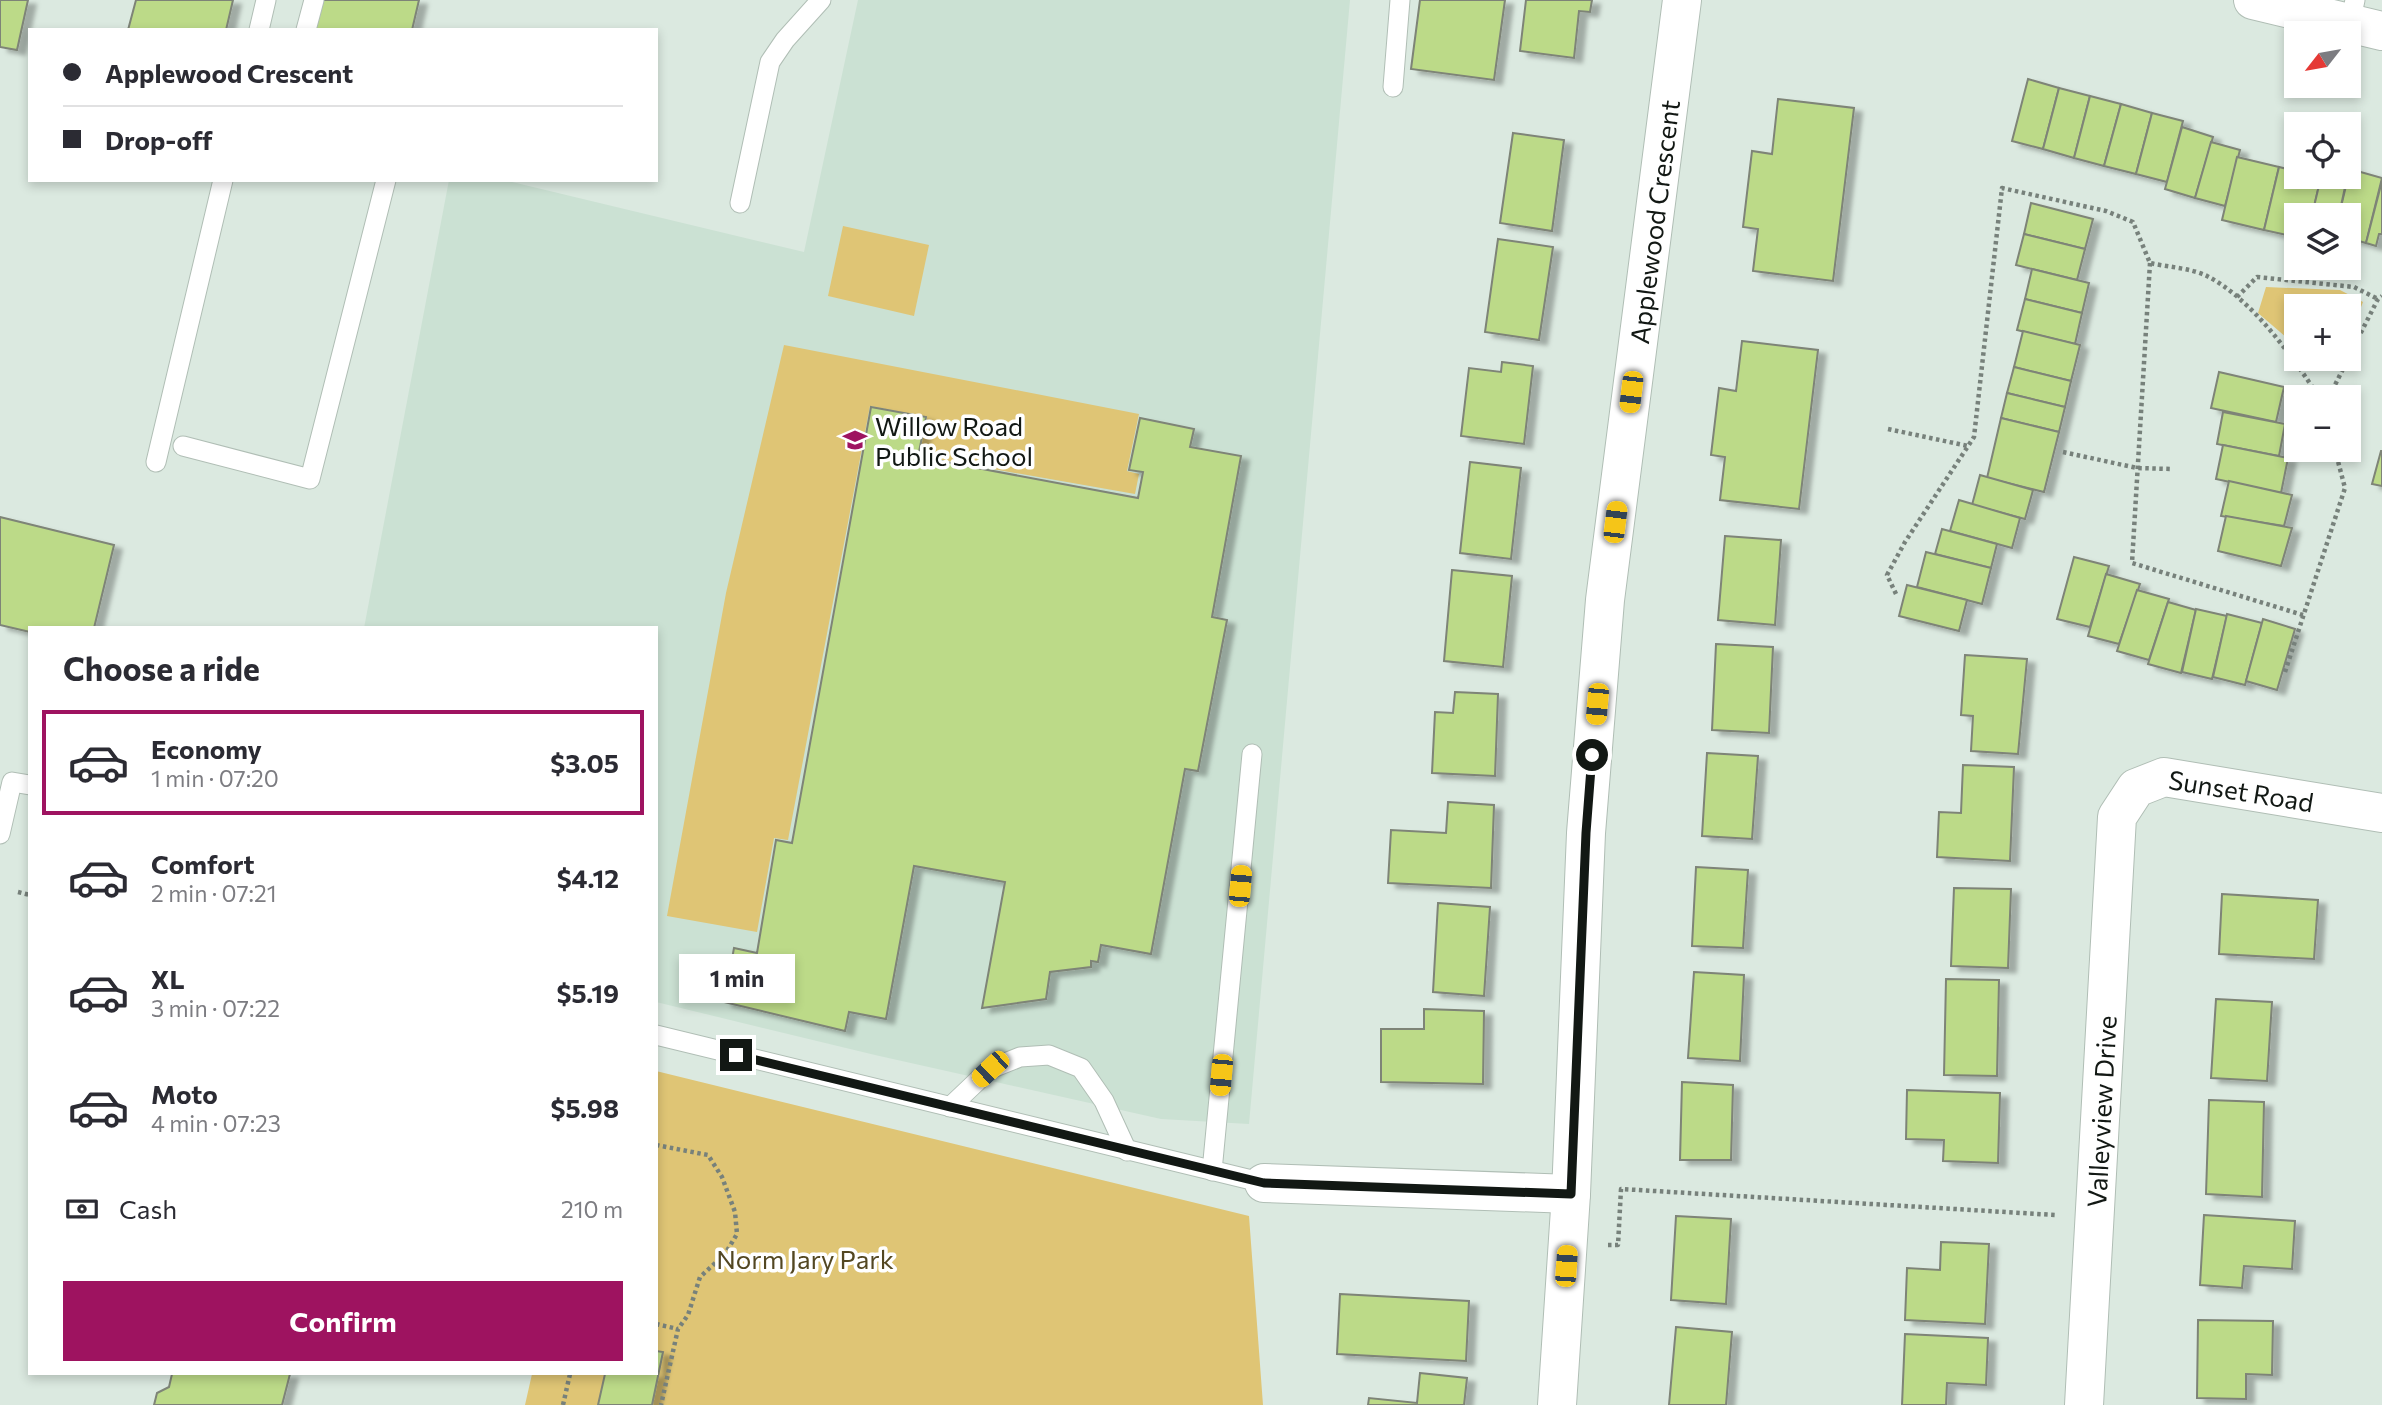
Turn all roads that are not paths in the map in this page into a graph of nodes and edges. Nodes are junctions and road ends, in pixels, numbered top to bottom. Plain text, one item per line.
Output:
1 (266, 0) edge
2 (314, 0) edge
3 (821, 0) edge
4 (1400, 0) edge
5 (1682, 0) edge
6 (2253, 0) edge
7 (2362, 19) edge
8 (259, 28) edge
9 (307, 28) edge
10 (1393, 87) dead end
11 (223, 182) edge
12 (385, 182) edge
13 (740, 203) dead end
14 (183, 446) dead end
15 (156, 462) dead end
16 (1252, 754) dead end
17 (21, 784) edge
18 (2382, 813) edge
19 (2117, 817) joint
20 (0, 834) edge
21 (658, 1035) edge
22 (950, 1107) junction
23 (1127, 1151) junction
24 (1212, 1171) junction
25 (1264, 1183) joint
26 (1571, 1194) junction
27 (1557, 1405) edge
28 (2084, 1405) edge

1 - 8 lane
2 - 9 lane
3 - 13 lane
4 - 10 lane
5 - 26 street, Applewood Crescent
6 - 7 street
11 - 15 lane
12 - 14 lane
16 - 24 lane
17 - 20 lane
18 - 19 street, Sunset Road
19 - 28 street, Valleyview Drive
21 - 22 lane
22 - 23 lane
22 - 23 lane
23 - 24 lane
24 - 25 lane
25 - 26 street
26 - 27 street, Applewood Crescent

